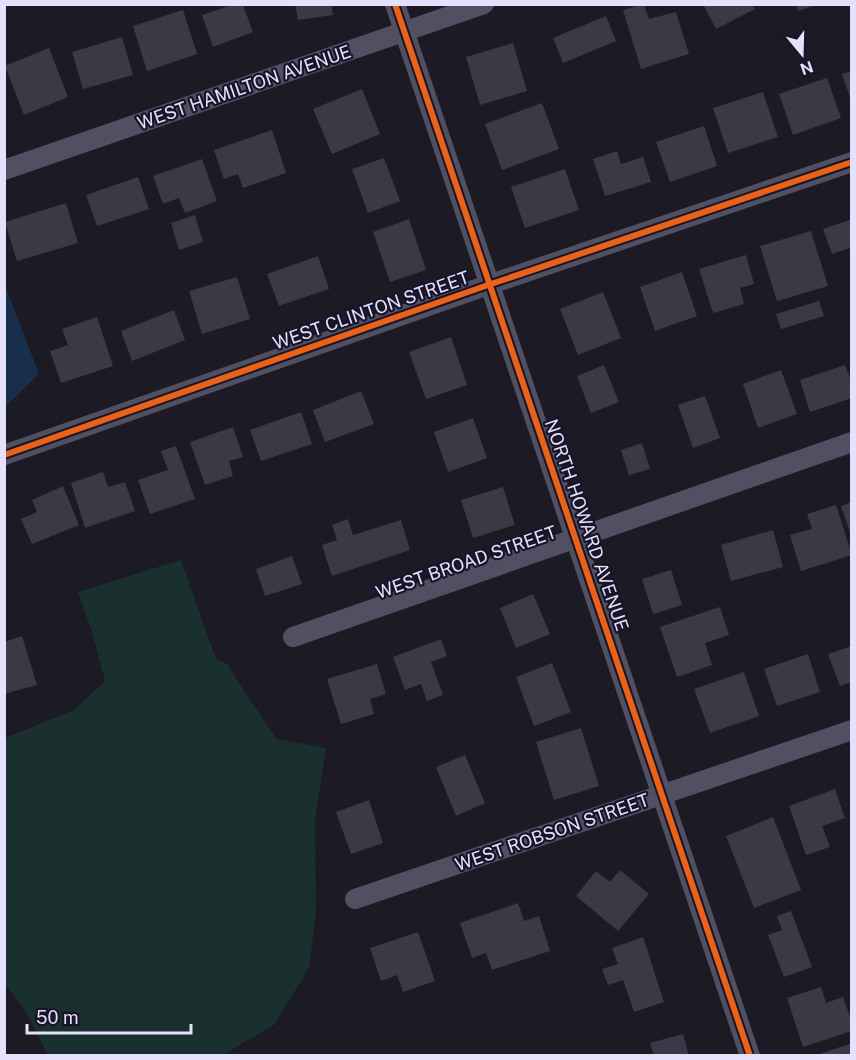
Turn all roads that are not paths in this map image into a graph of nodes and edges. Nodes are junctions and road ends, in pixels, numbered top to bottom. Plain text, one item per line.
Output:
1 (395, 4) edge
2 (484, 4) edge
3 (404, 32) junction
4 (852, 162) edge
5 (4, 171) edge
6 (488, 285) junction
7 (852, 442) edge
8 (4, 455) edge
9 (576, 539) junction
10 (293, 637) dead end
11 (852, 730) edge
12 (662, 794) junction
13 (355, 899) dead end
14 (750, 1056) edge

1 - 3 street, NORTH HOWARD AVENUE
2 - 3 street, WEST HAMILTON AVENUE
3 - 5 street, WEST HAMILTON AVENUE
3 - 6 street, NORTH HOWARD AVENUE
4 - 6 street, WEST CLINTON STREET
6 - 8 street, WEST CLINTON STREET
6 - 9 street, NORTH HOWARD AVENUE
7 - 9 street, WEST BROAD STREET
9 - 10 street, WEST BROAD STREET
9 - 12 street, NORTH HOWARD AVENUE
11 - 12 street, WEST ROBSON STREET
12 - 13 street, WEST ROBSON STREET
12 - 14 street, NORTH HOWARD AVENUE

